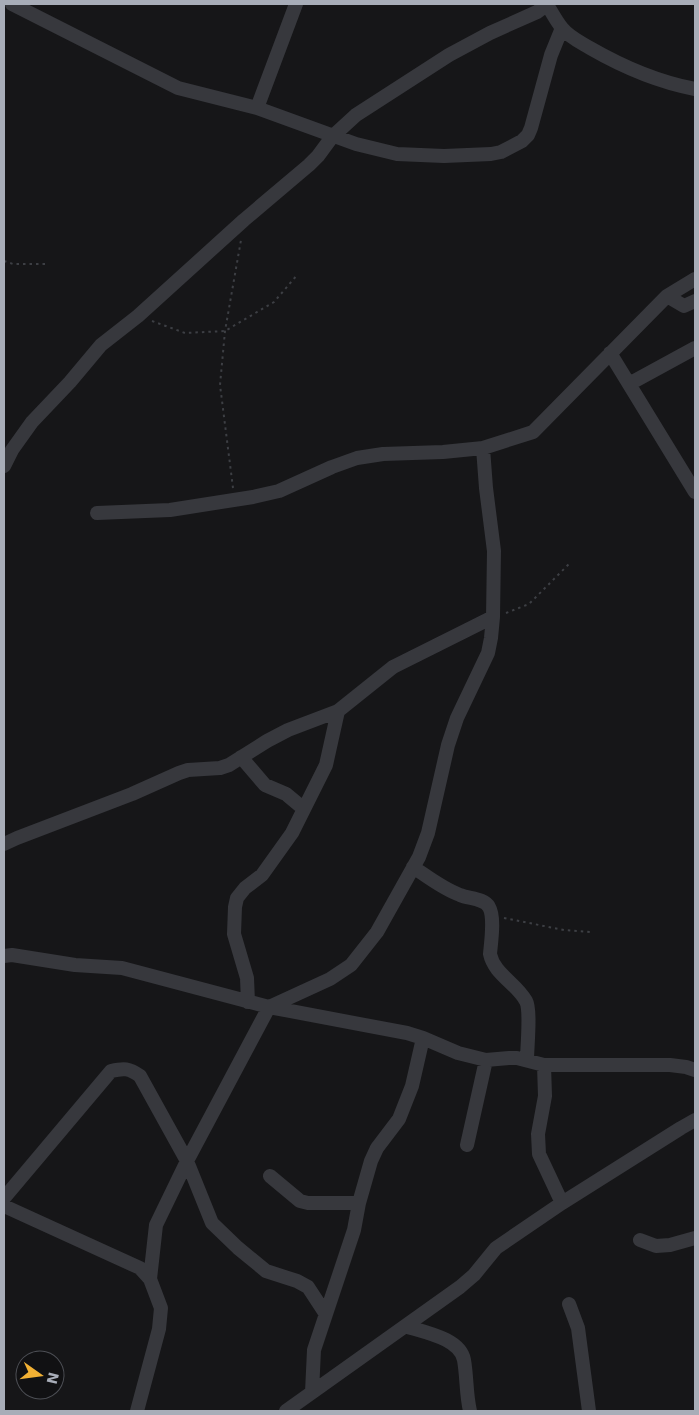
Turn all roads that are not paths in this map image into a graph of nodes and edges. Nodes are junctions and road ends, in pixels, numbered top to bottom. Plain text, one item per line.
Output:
1 (12, 4) edge
2 (296, 4) edge
3 (548, 4) edge
4 (562, 28) junction
5 (695, 89) edge
6 (257, 108) junction
7 (332, 137) junction
8 (695, 279) edge
9 (667, 296) junction
10 (695, 300) edge
11 (695, 348) edge
12 (610, 354) junction
13 (629, 384) junction
14 (484, 448) junction
15 (4, 466) edge
16 (695, 492) edge
17 (97, 513) dead end
18 (493, 617) junction
19 (338, 711) junction
20 (241, 757) junction
21 (304, 809) junction
22 (4, 844) edge
23 (413, 867) junction
24 (4, 956) edge
25 (248, 1002) junction
26 (269, 1007) junction
27 (423, 1038) junction
28 (486, 1060) junction
29 (527, 1060) junction
30 (544, 1064) junction
31 (695, 1070) edge
32 (695, 1120) edge
33 (466, 1145) dead end
34 (187, 1161) junction
35 (270, 1176) dead end
36 (4, 1198) edge
37 (360, 1203) junction
38 (562, 1203) junction
39 (4, 1206) edge
40 (695, 1238) edge
41 (640, 1240) dead end
42 (150, 1279) junction
43 (569, 1304) dead end
44 (325, 1314) junction
45 (405, 1326) junction
46 (312, 1392) junction
47 (137, 1411) edge
48 (286, 1411) edge
49 (470, 1411) edge
50 (589, 1411) edge

1 - 6 street
2 - 6 street
3 - 4 street
3 - 7 street
4 - 5 street
4 - 7 street
6 - 7 street
7 - 15 street
8 - 9 street
9 - 10 street
9 - 12 street
11 - 13 street
12 - 13 street
12 - 14 street
13 - 16 street
14 - 17 street
14 - 18 street
18 - 19 street
18 - 23 street
19 - 20 street
19 - 21 street
20 - 21 street
20 - 22 street
21 - 25 street
23 - 26 street
23 - 29 street
24 - 25 street
25 - 26 street
26 - 27 street
26 - 34 street
27 - 28 street
27 - 37 street
28 - 29 street
28 - 33 street
29 - 30 street
30 - 31 street
30 - 38 street
32 - 38 street
34 - 36 street
34 - 42 street
34 - 44 street
35 - 37 street
37 - 44 street
38 - 45 street
39 - 42 street
40 - 41 street
42 - 47 street
43 - 50 street
44 - 46 street
45 - 46 street
45 - 49 street
46 - 48 street

